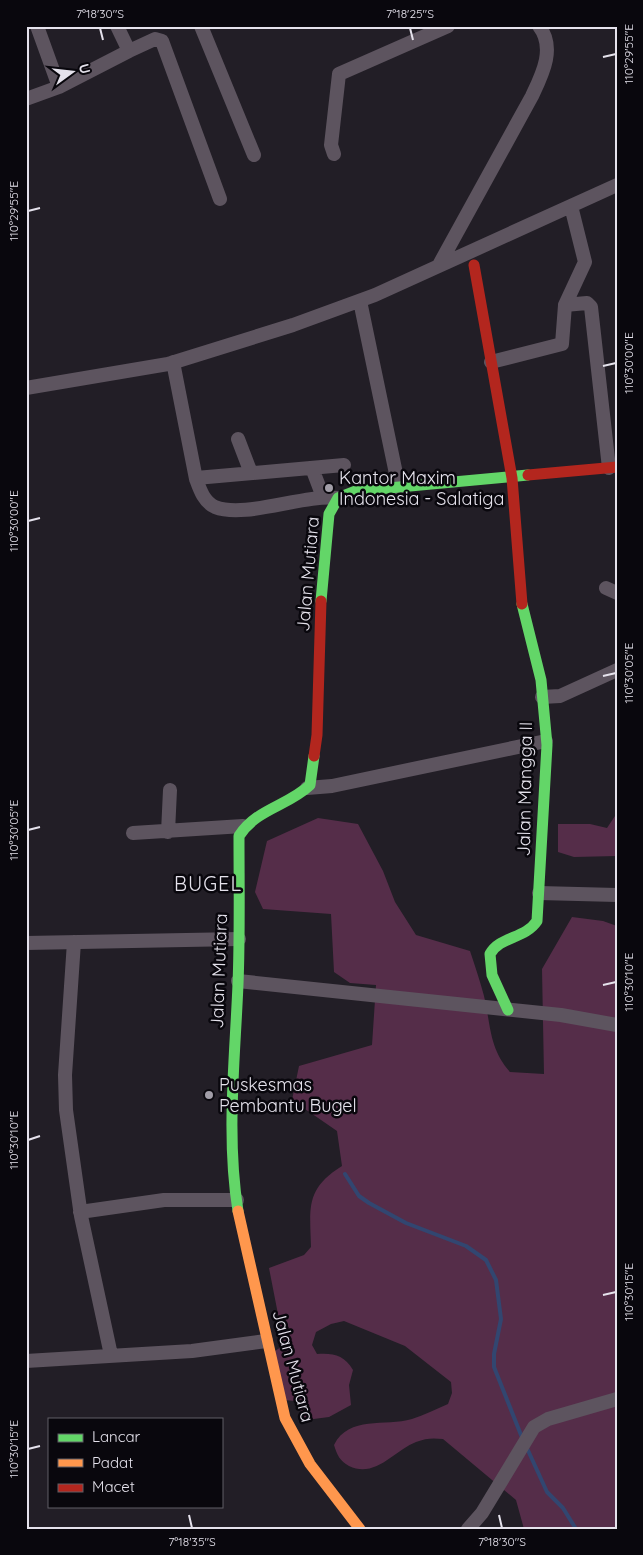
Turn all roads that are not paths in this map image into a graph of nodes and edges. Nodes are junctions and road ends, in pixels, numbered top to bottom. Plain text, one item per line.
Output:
1 (38, 26) edge
2 (117, 26) edge
3 (201, 26) edge
4 (448, 26) edge
5 (539, 26) edge
6 (128, 51) junction
7 (59, 87) junction
8 (26, 99) edge
9 (254, 154) dead end
10 (334, 154) dead end
11 (617, 185) edge
12 (220, 199) dead end
13 (571, 206) junction
14 (474, 265) dead end
15 (439, 266) junction
16 (360, 300) junction
17 (565, 305) junction
18 (173, 362) junction
19 (491, 362) junction
20 (26, 388) edge
21 (238, 439) dead end
22 (344, 465) dead end
23 (613, 467) edge
24 (312, 468) junction
25 (251, 473) junction
26 (196, 478) junction
27 (512, 478) junction
28 (399, 488) junction
29 (323, 497) junction
30 (338, 498) junction
31 (617, 670) edge
32 (542, 697) junction
33 (546, 741) junction
34 (307, 788) junction
35 (170, 790) dead end
36 (243, 826) junction
37 (168, 832) junction
38 (133, 833) dead end
39 (539, 893) junction
40 (617, 895) edge
41 (239, 939) junction
42 (74, 942) junction
43 (26, 943) edge
44 (238, 981) junction
45 (508, 1010) junction
46 (617, 1025) edge
47 (236, 1200) junction
48 (80, 1212) junction
49 (266, 1341) junction
50 (111, 1355) junction
51 (26, 1361) edge
52 (617, 1398) edge
53 (360, 1529) edge
54 (468, 1529) edge

1 - 7 street
2 - 6 street
3 - 9 street
4 - 10 street
5 - 15 street
6 - 7 street
6 - 12 street
7 - 8 street
11 - 13 street
13 - 15 street
13 - 17 street
14 - 19 street, Jalan Mangga II
15 - 16 street
16 - 18 street
16 - 28 street
17 - 19 street
17 - 23 street
18 - 20 street
18 - 26 street
19 - 27 street, Jalan Mangga II
21 - 25 street
22 - 24 street
23 - 27 street, Jalan Mutiara
24 - 25 street
24 - 29 street
25 - 26 street
26 - 29 street
27 - 28 street, Jalan Mutiara
27 - 32 street, Jalan Mangga II
28 - 30 street, Jalan Mutiara
29 - 30 street
30 - 34 street, Jalan Mutiara
31 - 32 street
32 - 33 street, Jalan Mangga II
33 - 34 street
33 - 39 street, Jalan Mangga II
34 - 36 street
35 - 37 street
36 - 37 street
36 - 41 street, Jalan Mutiara
37 - 38 street
39 - 40 street
39 - 45 street, Jalan Mangga II
41 - 42 street
41 - 44 street, Jalan Mutiara
42 - 43 street
42 - 48 street
44 - 45 street
44 - 47 street, Jalan Mutiara
45 - 46 street
47 - 48 street
47 - 49 street, Jalan Mutiara
48 - 50 street
49 - 50 street
49 - 53 street, Jalan Mutiara
50 - 51 street
52 - 54 street

